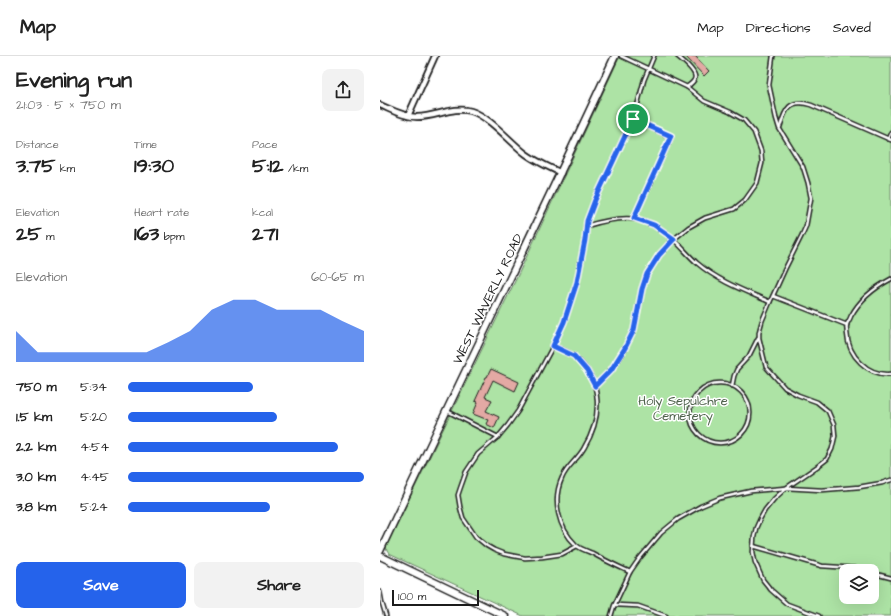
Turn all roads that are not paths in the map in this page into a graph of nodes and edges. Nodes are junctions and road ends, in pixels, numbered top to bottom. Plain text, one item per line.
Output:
1 (435, 56) edge
2 (615, 56) edge
3 (621, 56) edge
4 (654, 56) edge
5 (677, 56) edge
6 (773, 56) edge
7 (648, 69) junction
8 (687, 87) junction
9 (380, 105) edge
10 (408, 116) junction
11 (633, 119) junction
12 (779, 128) junction
13 (891, 132) edge
14 (890, 140) edge
15 (561, 173) junction
16 (634, 218) junction
17 (586, 226) junction
18 (674, 239) junction
19 (891, 280) edge
20 (773, 296) junction
21 (770, 302) junction
22 (847, 325) junction
23 (758, 338) junction
24 (553, 346) junction
25 (891, 374) edge
26 (595, 386) junction
27 (732, 386) junction
28 (446, 410) junction
29 (498, 437) junction
30 (891, 480) edge
31 (786, 488) junction
32 (576, 546) junction
33 (753, 546) junction
34 (380, 551) edge
35 (380, 556) edge
36 (839, 567) edge
37 (630, 572) junction
38 (879, 575) edge
39 (891, 578) edge
40 (380, 592) edge
41 (614, 605) junction
42 (386, 616) edge
43 (505, 616) edge
44 (611, 616) edge
45 (666, 616) edge
46 (819, 616) edge

1 - 10 street
2 - 15 street, WEST WAVERLY ROAD
3 - 7 lane
4 - 7 lane
5 - 8 lane
6 - 12 lane
7 - 8 lane
7 - 11 lane
8 - 18 lane
9 - 10 street
10 - 15 street
11 - 16 lane
11 - 17 lane
12 - 14 lane
12 - 20 lane
13 - 14 lane
15 - 28 street, WEST WAVERLY ROAD
16 - 17 lane
16 - 18 lane
17 - 24 lane
18 - 21 lane
18 - 26 lane
19 - 22 lane
20 - 21 lane
20 - 22 lane
21 - 23 lane
22 - 25 lane
23 - 27 lane
23 - 31 lane
24 - 26 lane
24 - 29 lane
26 - 32 lane
27 - 27 lane
28 - 29 lane
28 - 34 street, WEST WAVERLY ROAD
29 - 32 lane
30 - 31 lane
31 - 33 lane
31 - 37 lane
32 - 37 lane
33 - 36 lane
33 - 46 lane
35 - 43 street
37 - 41 lane
38 - 39 lane
40 - 42 lane
41 - 44 lane
41 - 45 lane

